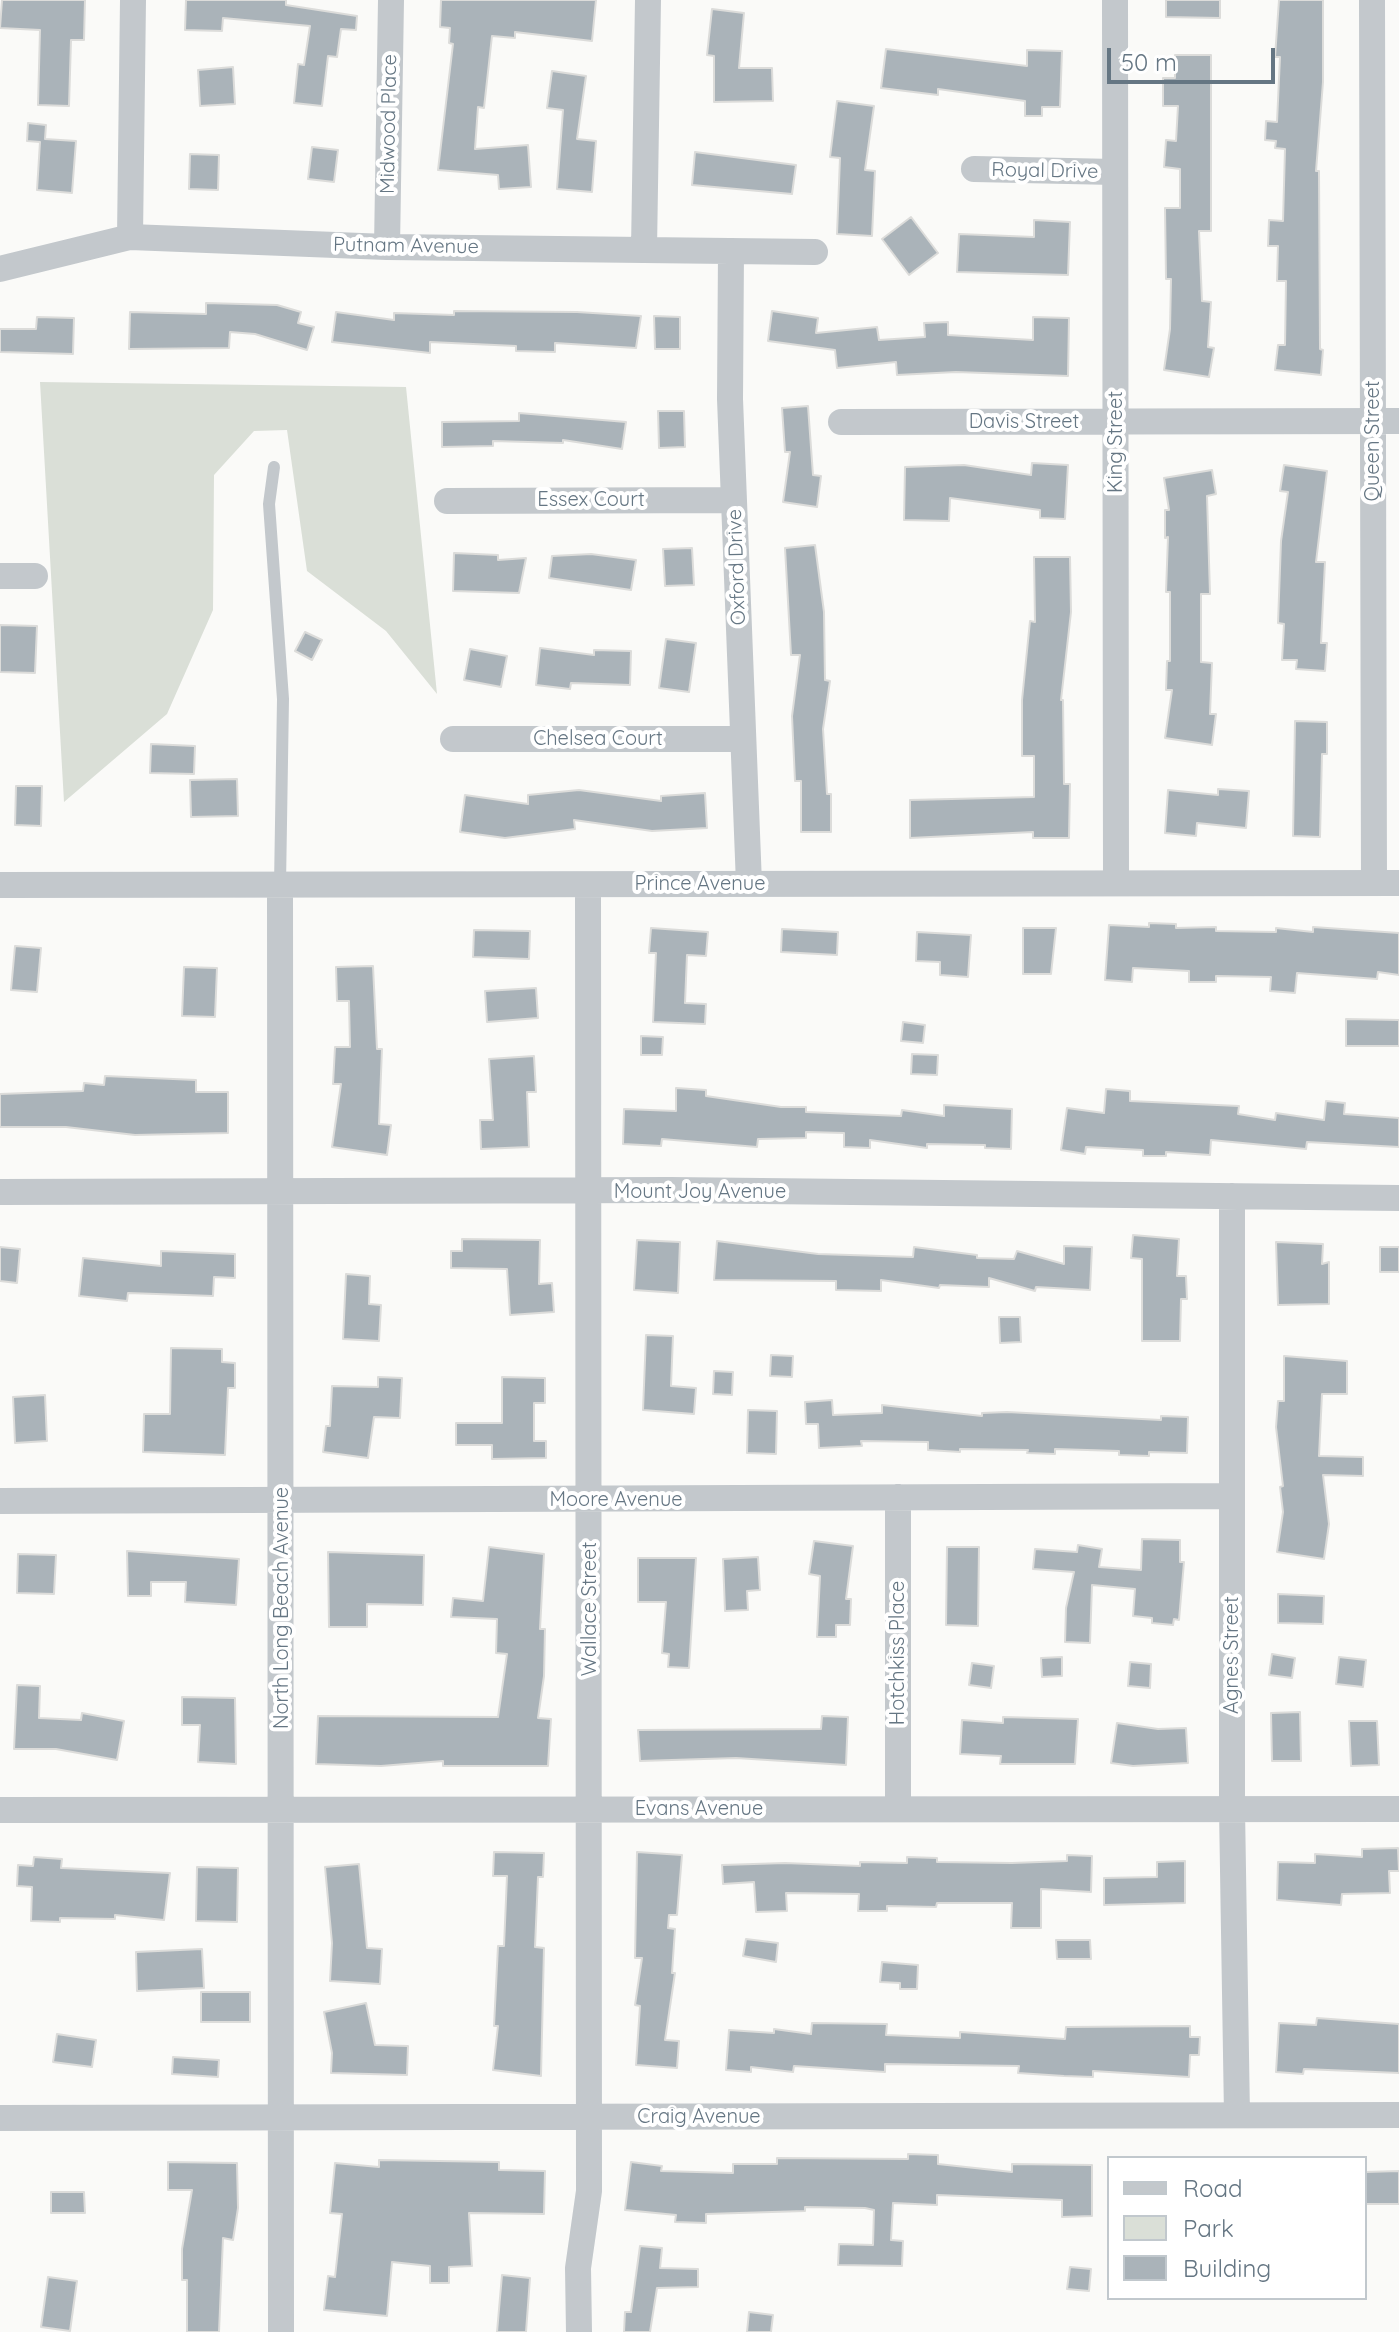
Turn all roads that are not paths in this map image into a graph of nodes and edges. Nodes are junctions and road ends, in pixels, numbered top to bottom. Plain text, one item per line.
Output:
1 (133, 0) edge
2 (391, 0) edge
3 (648, 0) edge
4 (1115, 0) edge
5 (1372, 0) edge
6 (974, 169) dead end
7 (1115, 172) junction
8 (130, 237) junction
9 (387, 247) junction
10 (644, 249) junction
11 (731, 251) junction
12 (815, 252) dead end
13 (0, 269) edge
14 (1116, 421) junction
15 (1373, 421) junction
16 (1399, 421) edge
17 (841, 422) dead end
18 (274, 467) dead end
19 (734, 500) junction
20 (447, 501) dead end
21 (0, 576) edge
22 (35, 576) dead end
23 (453, 739) dead end
24 (743, 739) junction
25 (1116, 883) junction
26 (1387, 883) edge
27 (749, 884) junction
28 (0, 885) edge
29 (280, 885) junction
30 (588, 885) junction
31 (0, 1192) edge
32 (589, 1192) junction
33 (281, 1193) junction
34 (1232, 1196) junction
35 (1399, 1198) edge
36 (1232, 1496) junction
37 (898, 1497) junction
38 (590, 1500) junction
39 (0, 1501) edge
40 (281, 1501) junction
41 (898, 1808) junction
42 (590, 1809) junction
43 (1232, 1809) junction
44 (1399, 1809) edge
45 (0, 1810) edge
46 (283, 1810) junction
47 (1237, 2115) junction
48 (1399, 2115) edge
49 (589, 2117) junction
50 (0, 2118) edge
51 (283, 2118) junction
52 (281, 2332) edge
53 (579, 2332) edge

1 - 8 street
2 - 9 street, Midwood Place
3 - 10 street
4 - 7 street, King Street
5 - 15 street, Queen Street
6 - 7 street, Royal Drive
7 - 14 street, King Street
8 - 9 street, Putnam Avenue
8 - 13 street, Putnam Avenue
9 - 10 street, Putnam Avenue
10 - 11 street, Putnam Avenue
11 - 12 street, Putnam Avenue
11 - 19 street, Oxford Drive
14 - 15 street, Davis Street
14 - 17 street, Davis Street
14 - 25 street, King Street
15 - 16 street, Davis Street
15 - 26 street, Queen Street
18 - 29 lane
19 - 20 street, Essex Court
19 - 24 street, Oxford Drive
21 - 22 street
23 - 24 street, Chelsea Court
24 - 27 street, Oxford Drive
25 - 26 street, Prince Avenue
25 - 27 street, Prince Avenue
27 - 30 street, Prince Avenue
28 - 29 street, Prince Avenue
29 - 30 street, Prince Avenue
29 - 33 street, North Long Beach Avenue
30 - 32 street, Wallace Street
31 - 33 street, Mount Joy Avenue
32 - 33 street, Mount Joy Avenue
32 - 34 street, Mount Joy Avenue
32 - 38 street, Wallace Street
33 - 40 street, North Long Beach Avenue
34 - 35 street, Mount Joy Avenue
34 - 36 street, Agnes Street
36 - 37 street, Moore Avenue
36 - 43 street, Agnes Street
37 - 38 street, Moore Avenue
37 - 41 street, Hotchkiss Place
38 - 40 street, Moore Avenue
38 - 42 street, Wallace Street
39 - 40 street, Moore Avenue
40 - 46 street, North Long Beach Avenue
41 - 42 street, Evans Avenue
41 - 43 street, Evans Avenue
42 - 46 street, Evans Avenue
42 - 49 street, Wallace Street
43 - 44 street, Evans Avenue
43 - 47 street, Agnes Street
45 - 46 street, Evans Avenue
46 - 51 street, North Long Beach Avenue
47 - 48 street, Craig Avenue
47 - 49 street, Craig Avenue
49 - 51 street, Craig Avenue
49 - 53 street, Wallace Street
50 - 51 street, Craig Avenue
51 - 52 street, North Long Beach Avenue

